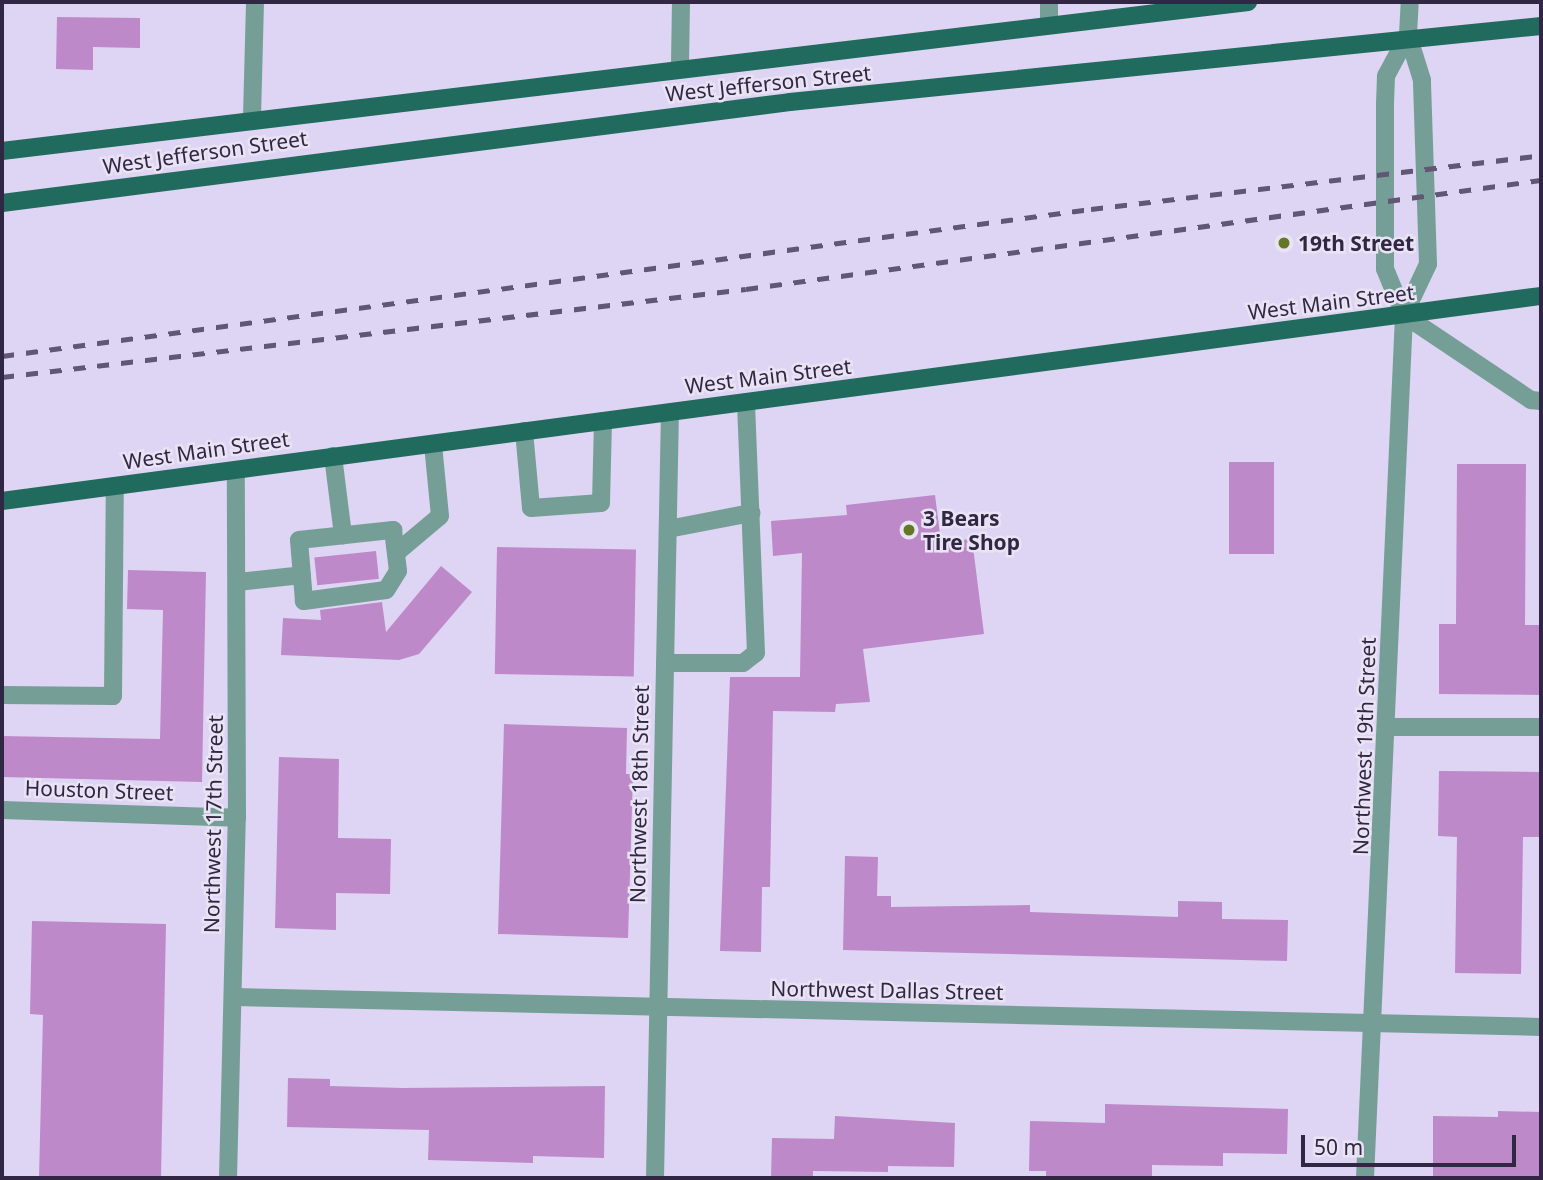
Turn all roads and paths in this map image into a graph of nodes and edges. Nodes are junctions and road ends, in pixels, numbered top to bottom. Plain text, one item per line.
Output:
1 (254, 2) edge
2 (681, 2) edge
3 (1049, 2) edge
4 (1248, 2) edge
5 (1410, 2) edge
6 (1049, 24) junction
7 (1541, 26) edge
8 (1408, 35) junction
9 (680, 65) junction
10 (252, 117) junction
11 (2, 150) edge
12 (2, 203) edge
13 (1541, 296) edge
14 (1404, 315) junction
15 (1541, 401) edge
16 (746, 402) junction
17 (670, 411) junction
18 (603, 421) junction
19 (524, 431) junction
20 (433, 443) junction
21 (333, 457) junction
22 (236, 470) junction
23 (116, 485) junction
24 (2, 501) edge
25 (751, 513) junction
26 (668, 529) junction
27 (343, 535) junction
28 (396, 553) junction
29 (302, 575) junction
30 (238, 582) junction
31 (665, 663) junction
32 (2, 695) edge
33 (1387, 726) junction
34 (1541, 727) edge
35 (2, 810) edge
36 (237, 818) junction
37 (233, 997) junction
38 (657, 1007) junction
39 (1375, 1024) junction
40 (1541, 1027) edge
41 (228, 1178) edge
42 (655, 1178) edge
43 (1365, 1178) edge

1 - 10 street
2 - 9 street
3 - 6 street
4 - 6 main road, West Jefferson Street
5 - 8 street
6 - 9 main road, West Jefferson Street
7 - 8 main road, West Jefferson Street
8 - 12 main road, West Jefferson Street
8 - 14 street
8 - 14 street
9 - 10 main road, West Jefferson Street
10 - 11 main road, West Jefferson Street
13 - 14 main road, West Main Street
14 - 15 street
14 - 16 main road, West Main Street
14 - 33 street, Northwest 19th Street
16 - 17 main road, West Main Street
16 - 25 street
17 - 18 main road, West Main Street
17 - 26 street, Northwest 18th Street
18 - 19 main road, West Main Street
18 - 19 street
19 - 20 main road, West Main Street
20 - 21 main road, West Main Street
20 - 28 street
21 - 22 main road, West Main Street
21 - 27 street
22 - 23 main road, West Main Street
22 - 30 street, Northwest 17th Street
23 - 24 main road, West Main Street
23 - 32 street
25 - 26 street
25 - 31 street
26 - 31 street, Northwest 18th Street
27 - 28 street
27 - 29 street
28 - 29 street
29 - 30 street
30 - 36 street, Northwest 17th Street
31 - 38 street, Northwest 18th Street
33 - 34 street
33 - 39 street, Northwest 19th Street
35 - 36 street, Houston Street
36 - 37 street, Northwest 17th Street
37 - 38 street, Northwest Dallas Street
37 - 41 street, Northwest 17th Street
38 - 39 street, Northwest Dallas Street
38 - 42 street, Northwest 18th Street
39 - 40 street, Northwest Dallas Street
39 - 43 street, Northwest 19th Street

